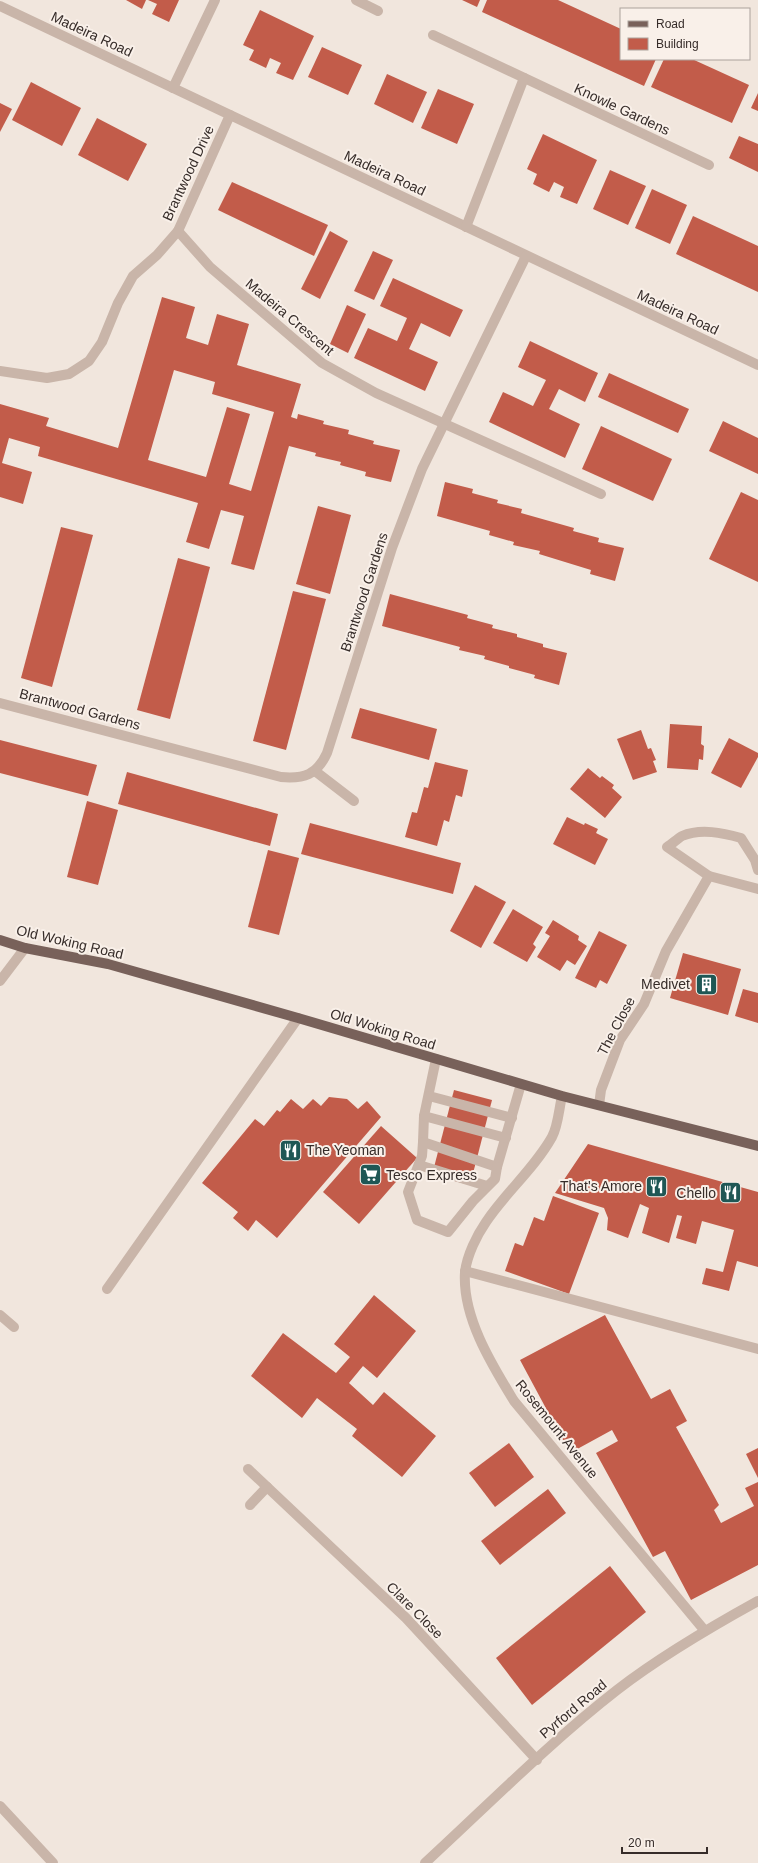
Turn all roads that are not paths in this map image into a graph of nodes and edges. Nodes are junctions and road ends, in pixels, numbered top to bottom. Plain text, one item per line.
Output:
1 (215, 0) edge
2 (356, 0) edge
3 (0, 6) edge
4 (378, 11) dead end
5 (433, 35) dead end
6 (524, 78) junction
7 (173, 88) junction
8 (230, 115) junction
9 (709, 165) dead end
10 (466, 227) junction
11 (178, 231) junction
12 (526, 256) junction
13 (758, 365) edge
14 (0, 371) edge
15 (444, 423) junction
16 (601, 494) dead end
17 (0, 703) edge
18 (315, 771) junction
19 (354, 801) dead end
20 (758, 870) edge
21 (709, 876) junction
22 (758, 888) edge
23 (0, 940) edge
24 (25, 948) junction
25 (0, 981) edge
26 (298, 1018) junction
27 (436, 1060) junction
28 (521, 1084) junction
29 (429, 1096) junction
30 (562, 1096) junction
31 (599, 1106) junction
32 (424, 1116) junction
33 (512, 1118) junction
34 (506, 1138) junction
35 (423, 1142) junction
36 (758, 1146) edge
37 (419, 1165) junction
38 (497, 1167) junction
39 (487, 1186) junction
40 (465, 1272) junction
41 (107, 1289) dead end
42 (0, 1316) edge
43 (14, 1327) dead end
44 (758, 1349) edge
45 (248, 1469) dead end
46 (267, 1488) junction
47 (250, 1505) dead end
48 (758, 1601) edge
49 (705, 1630) junction
50 (537, 1760) junction
51 (0, 1806) edge
52 (53, 1863) edge
53 (425, 1863) edge

1 - 7 street
2 - 4 street
3 - 7 street, Madeira Road
5 - 6 street, Knowle Gardens
6 - 9 street, Knowle Gardens
6 - 10 street
7 - 8 street, Madeira Road
8 - 10 street, Madeira Road
8 - 11 street, Brantwood Drive
10 - 12 street, Madeira Road
11 - 14 street, Brantwood Drive
11 - 15 street, Madeira Crescent
12 - 13 street, Madeira Road
12 - 15 street, Brantwood Gardens
15 - 16 street
15 - 18 street, Brantwood Gardens
17 - 18 street, Brantwood Gardens
18 - 19 street
20 - 21 street
21 - 22 street
21 - 31 street, The Close
23 - 24 main road, Old Woking Road
24 - 25 street
24 - 26 main road, Old Woking Road
26 - 27 main road, Old Woking Road
26 - 41 street
27 - 28 main road, Old Woking Road
27 - 29 street
28 - 30 main road, Old Woking Road
28 - 33 street
29 - 32 street
29 - 33 street
30 - 31 main road, Old Woking Road
30 - 40 street, Rosemount Avenue
31 - 36 main road, Old Woking Road
32 - 34 street
32 - 35 street
33 - 34 street
34 - 38 street
35 - 37 street
35 - 38 street
37 - 39 street
37 - 39 street
38 - 39 street
40 - 44 street
40 - 49 street, Rosemount Avenue
42 - 43 street
45 - 46 street, Clare Close
46 - 47 street
46 - 50 street, Clare Close
48 - 49 street, Pyrford Road
49 - 50 street, Pyrford Road
50 - 53 street, Pyrford Road
51 - 52 street

